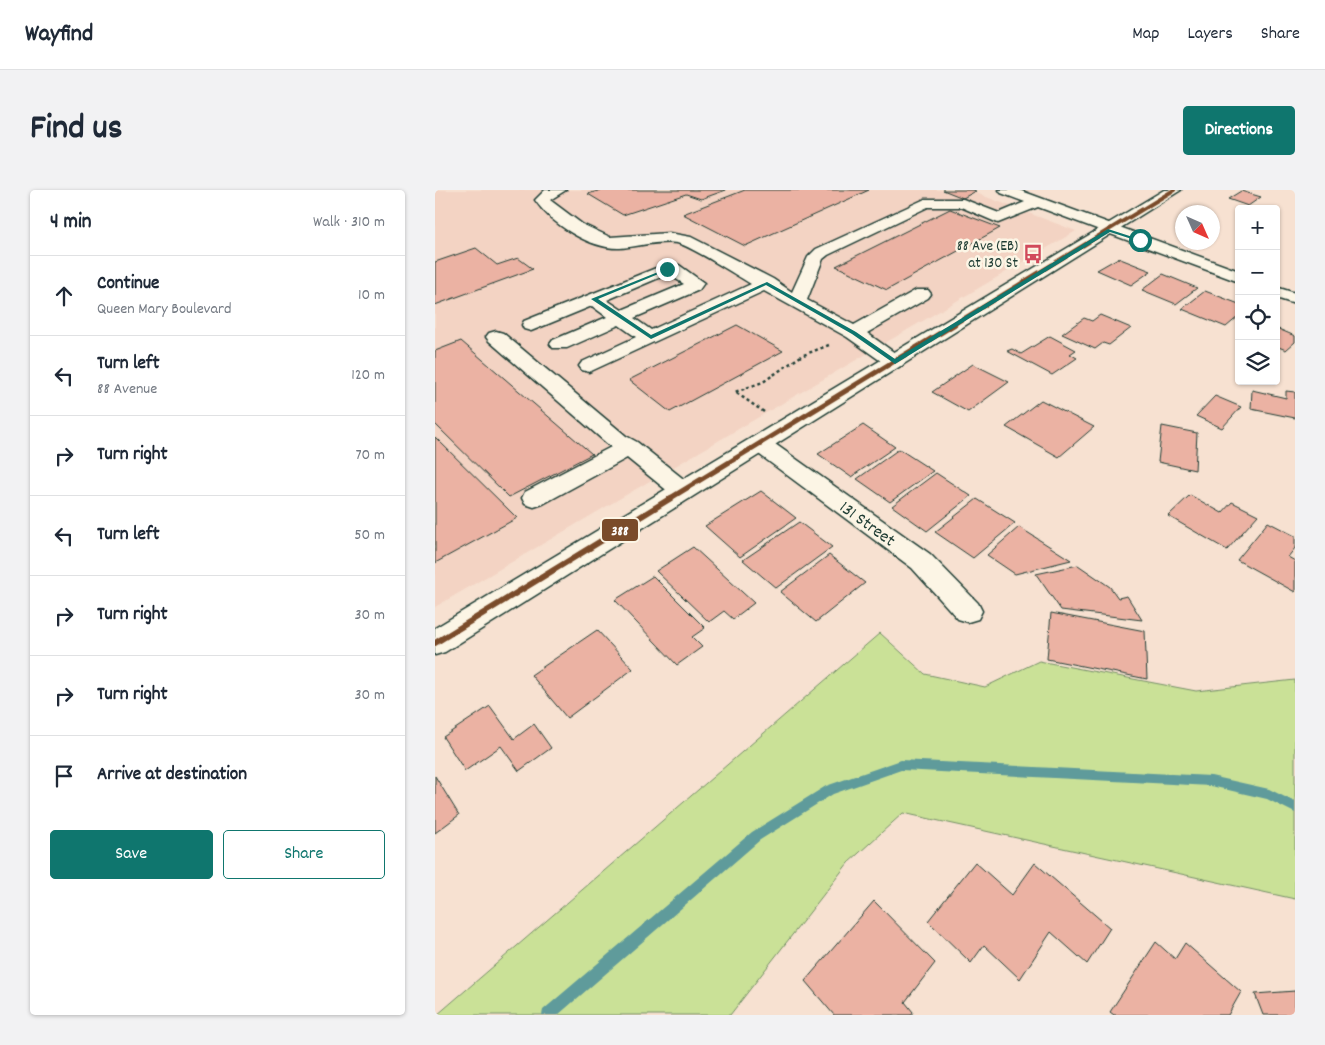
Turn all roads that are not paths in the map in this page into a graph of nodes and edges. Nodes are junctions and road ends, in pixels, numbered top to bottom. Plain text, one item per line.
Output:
1 (559, 190) edge
2 (1006, 190) edge
3 (1174, 190) edge
4 (1037, 202) junction
5 (1109, 230) junction
6 (1235, 276) edge
7 (767, 283) junction
8 (1280, 293) edge
9 (922, 294) dead end
10 (594, 299) junction
11 (1295, 299) edge
12 (797, 301) junction
13 (621, 318) junction
14 (531, 325) dead end
15 (852, 332) junction
16 (496, 337) dead end
17 (651, 338) junction
18 (560, 344) dead end
19 (895, 362) junction
20 (589, 366) dead end
21 (760, 444) junction
22 (629, 447) junction
23 (683, 491) junction
24 (534, 498) dead end
25 (968, 612) dead end
26 (435, 643) edge

1 - 7 main road
2 - 4 main road
3 - 5 main road
4 - 5 main road
4 - 12 main road
5 - 6 main road
5 - 19 main road
7 - 12 main road
7 - 17 main road
8 - 11 main road
9 - 15 main road
10 - 13 main road
10 - 13 main road
10 - 14 main road
12 - 15 main road
13 - 17 main road
13 - 18 main road
15 - 19 main road
16 - 22 main road
17 - 20 main road
19 - 21 main road
21 - 23 main road
21 - 25 main road, 131 Street
22 - 23 main road
22 - 24 main road
23 - 26 main road

